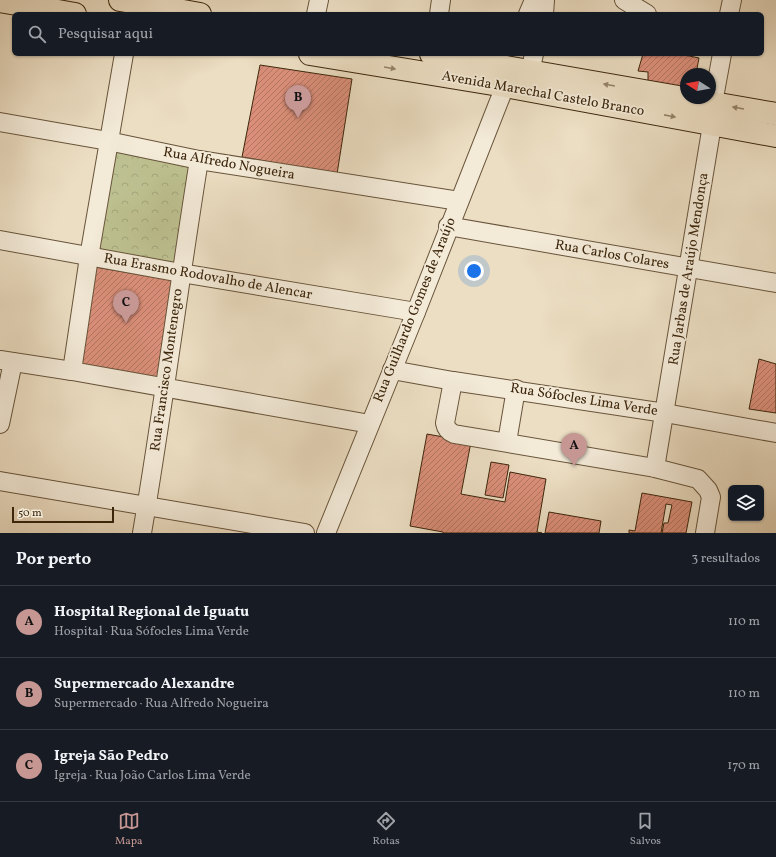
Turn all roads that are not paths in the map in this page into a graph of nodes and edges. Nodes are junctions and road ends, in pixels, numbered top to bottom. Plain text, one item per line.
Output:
1 (120, 0) edge
2 (319, 0) edge
3 (441, 0) edge
4 (534, 0) edge
5 (545, 0) edge
6 (732, 0) edge
7 (0, 1) edge
8 (629, 1) edge
9 (196, 9) edge
10 (63, 12) edge
11 (316, 12) edge
12 (439, 12) edge
13 (529, 12) edge
14 (544, 12) edge
15 (644, 12) edge
16 (729, 12) edge
17 (124, 56) edge
18 (342, 56) edge
19 (445, 56) edge
20 (717, 56) edge
21 (519, 67) edge
22 (649, 102) junction
23 (713, 114) junction
24 (776, 114) edge
25 (0, 122) edge
26 (776, 136) edge
27 (108, 141) junction
28 (199, 160) junction
29 (459, 201) junction
30 (448, 226) junction
31 (0, 240) edge
32 (89, 257) junction
33 (689, 268) junction
34 (181, 273) junction
35 (776, 283) edge
36 (416, 312) junction
37 (7, 361) edge
38 (392, 370) junction
39 (72, 371) junction
40 (453, 381) junction
41 (165, 388) junction
42 (516, 389) junction
43 (665, 413) junction
44 (0, 424) edge
45 (370, 424) junction
46 (776, 433) edge
47 (507, 442) junction
48 (655, 468) junction
49 (0, 482) edge
50 (146, 506) junction
51 (142, 533) edge
52 (305, 533) edge
53 (326, 533) edge
54 (705, 533) edge

1 - 9 main road
2 - 11 street
3 - 12 street
4 - 13 street
5 - 14 street
6 - 16 street
7 - 10 main road
8 - 15 street
17 - 27 street
18 -> 21 main road, Avenida Marechal Castelo Branco
19 - 21 main road, Avenida Marechal Castelo Branco
20 - 23 street, Rua Jarbas de Araújo Mendonça
21 - 22 main road, Avenida Marechal Castelo Branco
22 -> 21 main road, Avenida Marechal Castelo Branco
21 - 29 street, Rua Guilhardo Gomes de Araújo
22 - 23 main road, Avenida Marechal Castelo Branco
24 -> 23 main road, Avenida Marechal Castelo Branco
23 - 26 main road, Avenida Marechal Castelo Branco
23 - 33 street, Rua Jarbas de Araújo Mendonça
25 - 27 street, Rua Alfredo Nogueira
27 - 28 street, Rua Alfredo Nogueira
27 - 32 street
28 - 29 street, Rua Alfredo Nogueira
28 - 34 street, Rua Francisco Montenegro
29 - 30 street, Rua Guilhardo Gomes de Araújo
30 - 33 street, Rua Carlos Colares
30 - 36 street, Rua Guilhardo Gomes de Araújo
31 - 32 street, Rua Erasmo Rodovalho de Alencar
32 - 34 street, Rua Erasmo Rodovalho de Alencar
32 - 39 street
33 - 35 street, Rua Carlos Colares
33 - 43 street, Rua Jarbas de Araújo Mendonça
34 - 36 street, Rua Erasmo Rodovalho de Alencar
34 - 41 street, Rua Francisco Montenegro
36 - 38 street, Rua Guilhardo Gomes de Araújo
37 - 39 street
37 - 44 street
38 - 40 street, Rua Sófocles Lima Verde
38 - 45 street, Rua Guilhardo Gomes de Araújo
39 - 41 street
40 - 42 street, Rua Sófocles Lima Verde
40 - 47 street
41 - 45 street
41 - 50 street, Rua Francisco Montenegro
42 - 43 street, Rua Sófocles Lima Verde
42 - 47 street
43 - 46 street, Rua Sófocles Lima Verde
43 - 48 street, Rua Jarbas de Araújo Mendonça
45 - 53 street, Rua Guilhardo Gomes de Araújo
47 - 48 street
48 - 54 street
49 - 50 street
50 - 51 street, Rua Francisco Montenegro
50 - 52 street

